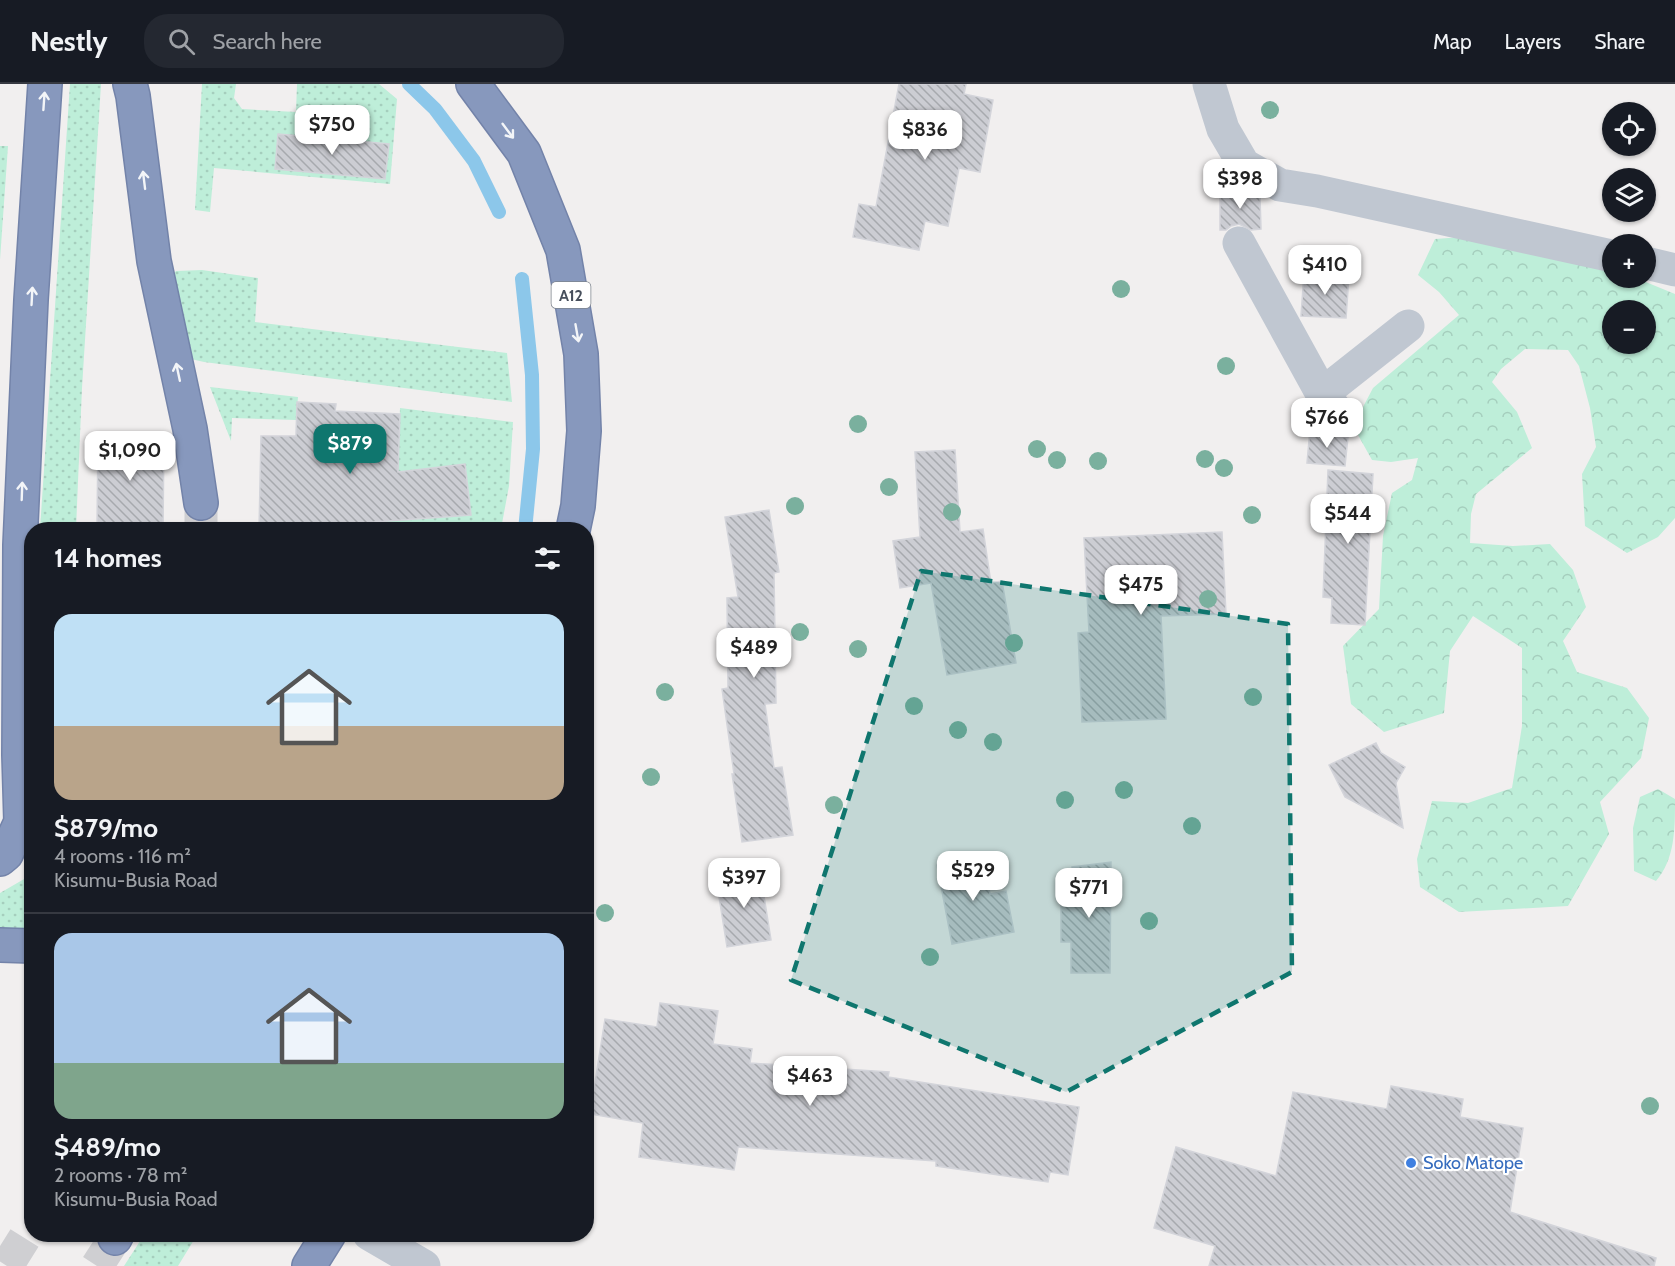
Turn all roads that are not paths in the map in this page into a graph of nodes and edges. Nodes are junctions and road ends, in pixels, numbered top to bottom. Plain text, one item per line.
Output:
1 (45, 84) edge
2 (130, 84) edge
3 (473, 84) edge
4 (1209, 84) edge
5 (1239, 243) dead end
6 (1602, 254) edge
7 (1656, 265) edge
8 (1675, 270) edge
9 (1408, 326) dead end
10 (1322, 394) junction
11 (1344, 419) dead end
12 (201, 503) tunnel mouth
13 (575, 522) edge
14 (24, 802) edge
15 (24, 824) edge
16 (0, 859) edge
17 (0, 945) edge
18 (24, 946) edge
19 (324, 1242) edge
20 (383, 1242) edge
21 (309, 1266) edge
22 (424, 1266) edge

14 -> 1 highway
12 -> 2 highway
3 -> 13 highway, A12
4 - 6 street
5 - 10 street
7 - 8 street
9 - 10 street
10 - 11 street
15 - 16 highway
17 - 18 highway
19 - 21 highway
20 - 22 street

